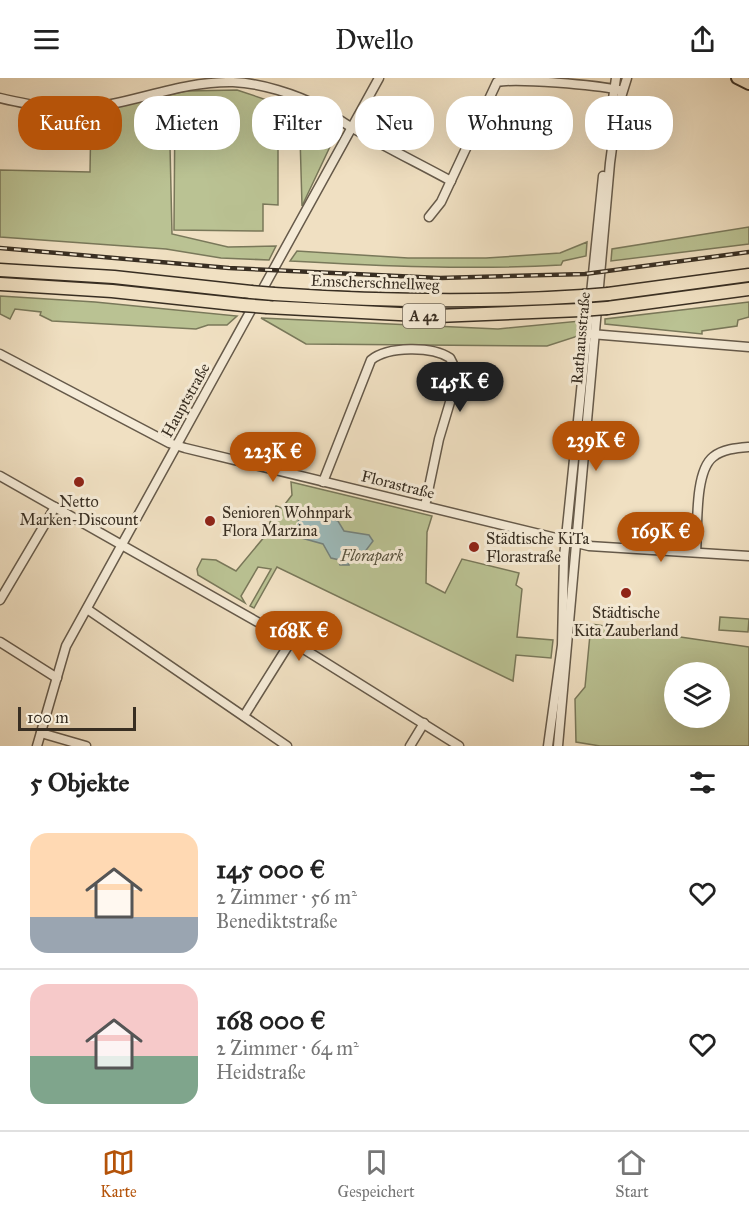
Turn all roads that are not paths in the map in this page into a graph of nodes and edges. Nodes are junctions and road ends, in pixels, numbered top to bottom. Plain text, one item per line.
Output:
1 (379, 78) edge
2 (616, 78) edge
3 (627, 78) edge
4 (737, 78) edge
5 (235, 80) edge
6 (749, 84) edge
7 (618, 90) junction
8 (0, 98) edge
9 (351, 127) junction
10 (451, 181) junction
11 (429, 217) dead end
12 (0, 270) edge
13 (749, 275) edge
14 (0, 284) edge
15 (749, 289) edge
16 (592, 334) junction
17 (749, 347) edge
18 (0, 354) edge
19 (176, 446) junction
20 (749, 447) edge
21 (0, 476) edge
22 (323, 482) junction
23 (425, 506) junction
24 (55, 507) junction
25 (566, 541) junction
26 (577, 543) junction
27 (122, 545) junction
28 (696, 552) junction
29 (749, 555) edge
30 (0, 600) edge
31 (87, 609) junction
32 (291, 641) junction
33 (0, 642) edge
34 (57, 678) junction
35 (244, 716) junction
36 (423, 723) junction
37 (41, 733) junction
38 (37, 746) edge
39 (86, 746) edge
40 (287, 746) edge
41 (410, 746) edge
42 (459, 746) edge
43 (549, 746) edge
44 (558, 746) edge

1 - 9 street, Hauptstraße
2 - 7 street, Rathausstraße
3 - 7 street, Rathausstraße
4 - 6 main road
5 - 8 street
5 - 9 street
7 - 10 street
7 - 16 street, Rathausstraße
9 - 10 street
9 - 19 street, Hauptstraße
10 - 11 street
12 - 13 highway, Emscherschnellweg / A 42, bridge
14 - 15 highway, Emscherschnellweg / A 42, bridge
16 - 17 street
16 - 25 street, Rathausstraße
16 - 26 street, Rathausstraße
18 - 19 street, Florastraße
19 - 22 street, Florastraße
19 - 27 street, Hauptstraße
20 - 28 street
21 - 24 street
22 - 23 street, Florastraße
22 - 23 street
23 - 25 street, Florastraße
24 - 27 street
24 - 30 street
25 - 26 street, Florastraße
25 - 43 street, Rathausstraße
26 - 28 street, Florastraße
26 - 44 street, Rathausstraße
27 - 31 street, Hauptstraße
27 - 32 street
28 - 29 street, Florastraße
31 - 34 street, Hauptstraße
31 - 35 street
32 - 35 street
32 - 36 street
33 - 34 street
34 - 37 street, Hauptstraße
35 - 40 street
36 - 41 street
36 - 42 street
37 - 38 street, Hauptstraße
37 - 39 street

